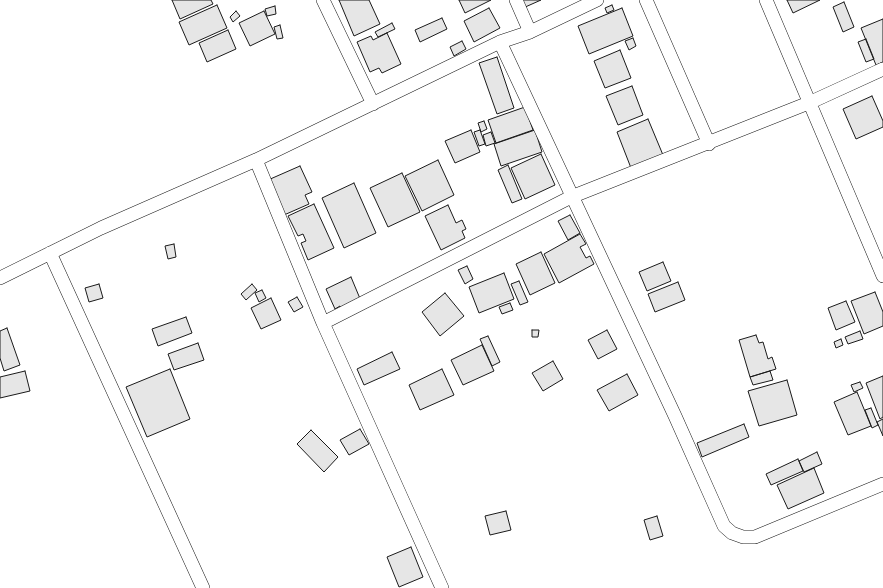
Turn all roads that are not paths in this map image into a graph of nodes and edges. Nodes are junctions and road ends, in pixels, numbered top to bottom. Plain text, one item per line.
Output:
1 (323, 0) edge
2 (516, 0) edge
3 (598, 0) edge
4 (646, 0) edge
5 (766, 0) edge
6 (530, 32) junction
7 (500, 42) junction
8 (883, 69) edge
9 (811, 102) junction
10 (373, 104) junction
11 (709, 144) junction
12 (256, 160) junction
13 (571, 197) junction
14 (50, 253) junction
15 (883, 276) edge
16 (0, 278) edge
17 (323, 323) junction
18 (883, 484) edge
19 (203, 588) edge
20 (442, 588) edge

1 - 10 street
2 - 6 street
3 - 6 street
4 - 11 street
5 - 9 street
6 - 7 street
7 - 10 street
7 - 13 street
8 - 9 street
9 - 11 street
9 - 15 street
10 - 12 street
11 - 13 street
12 - 14 street
12 - 17 street
13 - 17 street
13 - 18 street
14 - 16 street
14 - 19 street
17 - 20 street

